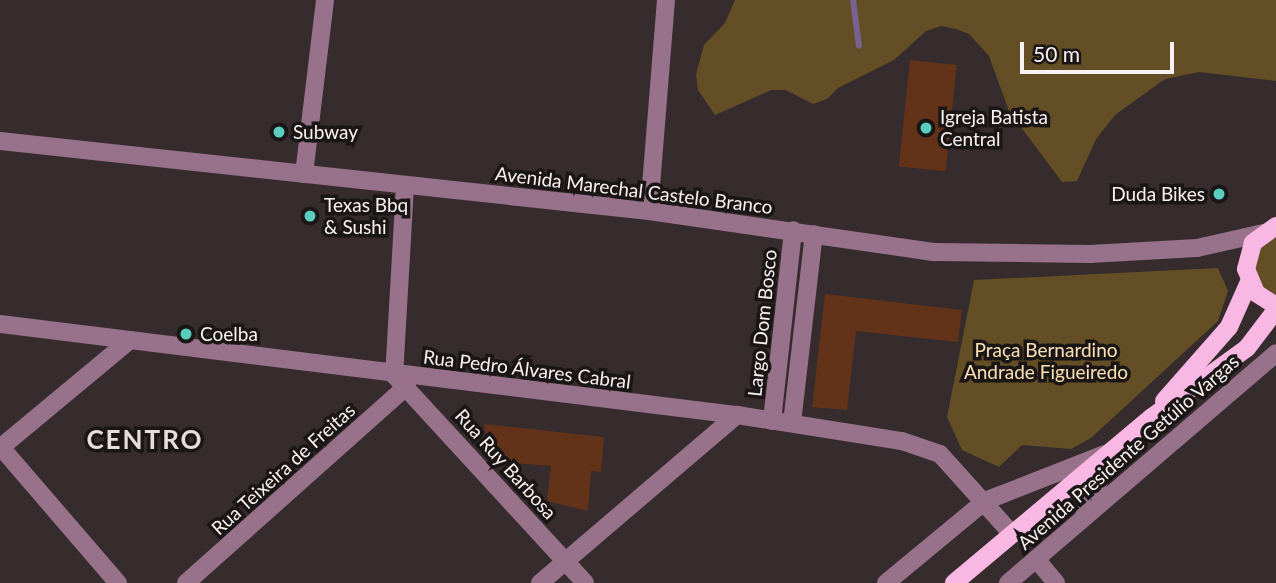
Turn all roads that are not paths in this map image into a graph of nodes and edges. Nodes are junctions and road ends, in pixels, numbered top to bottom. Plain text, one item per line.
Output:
1 (326, 0) edge
2 (666, 0) edge
3 (0, 141) edge
4 (304, 174) junction
5 (405, 186) junction
6 (649, 211) junction
7 (1269, 229) edge
8 (793, 230) junction
9 (814, 233) junction
10 (1249, 282) junction
11 (1276, 308) edge
12 (0, 324) edge
13 (130, 340) junction
14 (1276, 353) edge
15 (401, 380) junction
16 (737, 415) junction
17 (1152, 417) junction
18 (772, 421) junction
19 (792, 423) junction
20 (0, 447) edge
21 (1112, 451) junction
22 (985, 501) junction
23 (1082, 519) junction
24 (1012, 534) junction
25 (1036, 559) junction
26 (566, 561) junction
27 (118, 583) edge
28 (186, 583) edge
29 (540, 583) edge
30 (585, 583) edge
31 (886, 583) edge
32 (954, 583) edge
33 (1008, 583) edge
34 (1056, 583) edge

1 - 4 street
2 - 6 street
3 - 4 street, Avenida Marechal Castelo Branco
4 - 5 street, Avenida Marechal Castelo Branco
5 - 6 street, Avenida Marechal Castelo Branco
5 - 15 street
6 - 8 street, Avenida Marechal Castelo Branco
7 - 9 street, Avenida Marechal Castelo Branco
7 - 10 main road, Avenida Presidente Getúlio Vargas
8 - 9 street, Avenida Marechal Castelo Branco
8 - 18 street, Largo Dom Bosco
9 - 19 street
10 - 11 main road
10 - 17 main road, Avenida Presidente Getúlio Vargas
11 - 17 main road, Avenida Presidente Getúlio Vargas
12 - 13 street, Rua Pedro Álvares Cabral
13 - 15 street, Rua Pedro Álvares Cabral
13 - 20 street
14 - 23 street, Avenida Presidente Getúlio Vargas
15 - 16 street, Rua Pedro Álvares Cabral
15 - 26 street, Rua Ruy Barbosa
15 - 28 street, Rua Teixeira de Freitas
16 - 18 street, Rua Pedro Álvares Cabral
16 - 26 street
17 - 21 main road, Avenida Presidente Getúlio Vargas
18 - 19 street, Rua Pedro Álvares Cabral
19 - 22 street, Rua Pedro Álvares Cabral
20 - 27 street
21 - 22 street, Avenida Presidente Getúlio Vargas
21 - 23 street
21 - 24 main road, Avenida Presidente Getúlio Vargas
22 - 24 street, Rua Pedro Álvares Cabral
22 - 31 street, Avenida Presidente Getúlio Vargas
23 - 25 street, Avenida Presidente Getúlio Vargas
24 - 32 main road, Avenida Presidente Getúlio Vargas
25 - 33 street, Avenida Presidente Getúlio Vargas
25 - 34 street
26 - 29 street
26 - 30 street, Rua Ruy Barbosa

